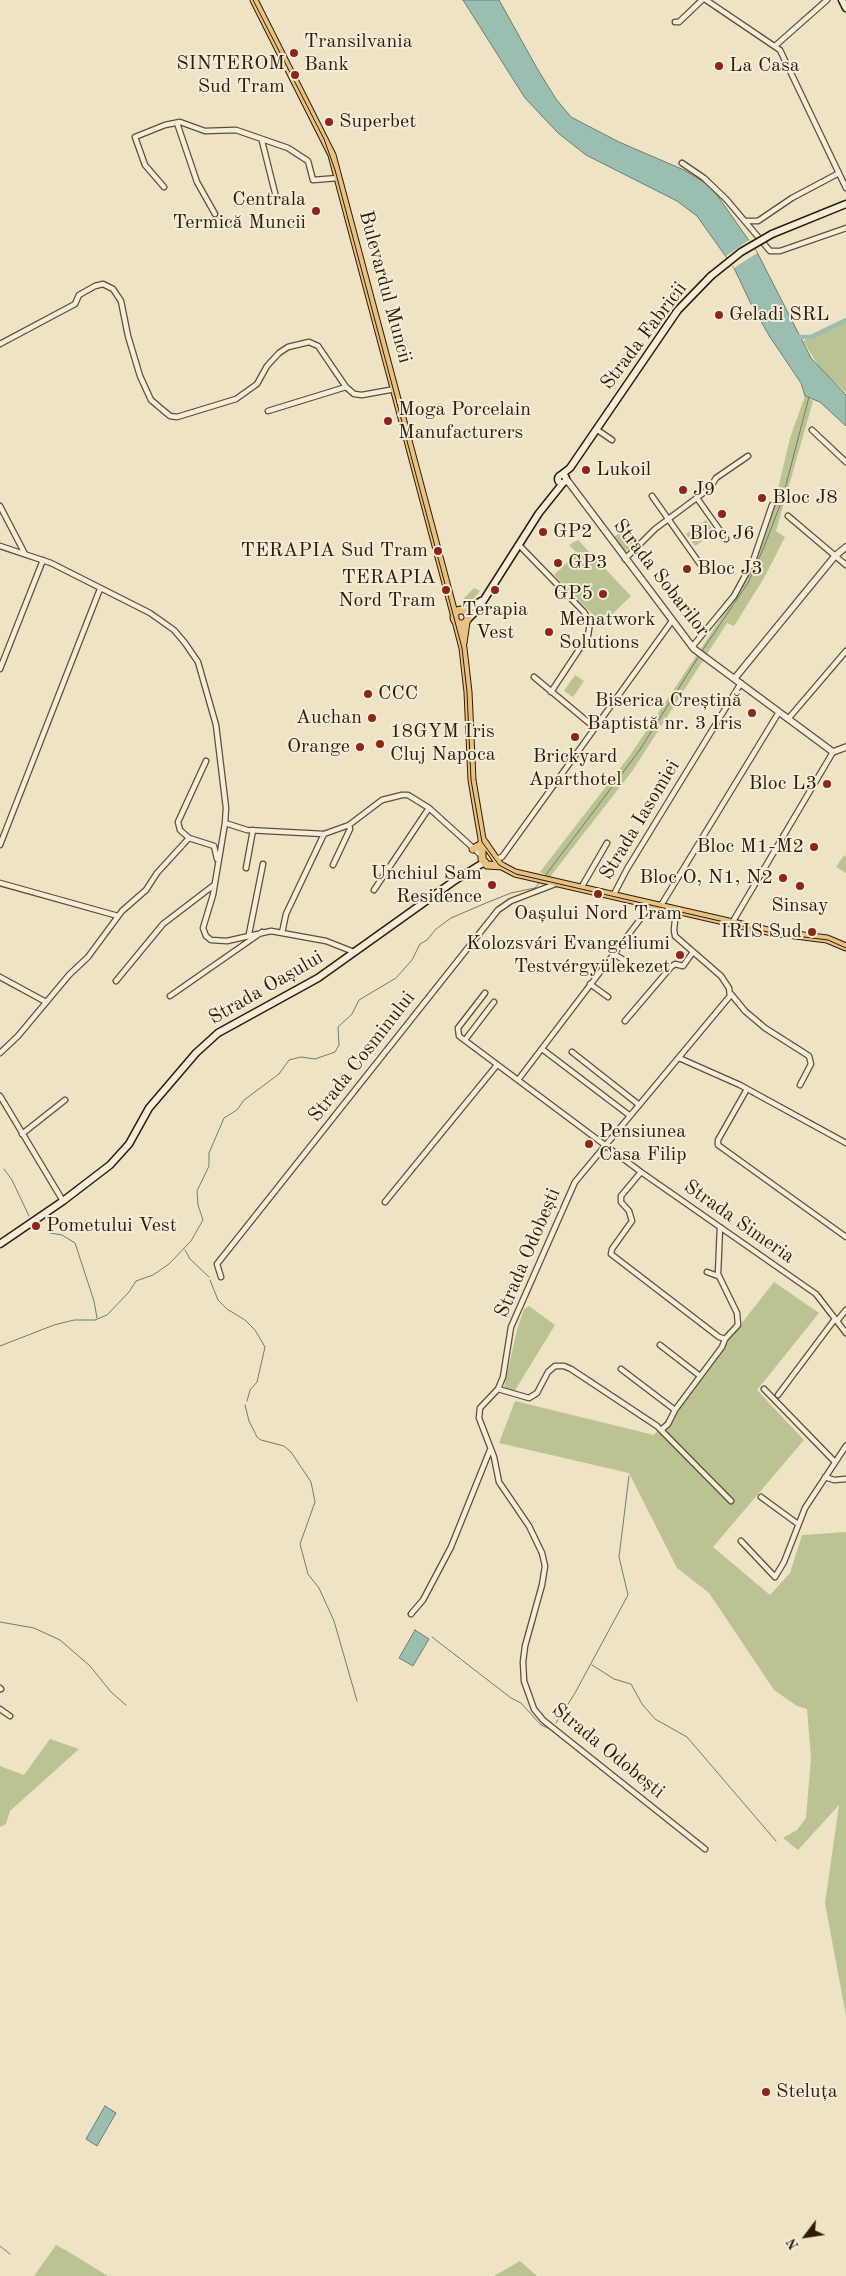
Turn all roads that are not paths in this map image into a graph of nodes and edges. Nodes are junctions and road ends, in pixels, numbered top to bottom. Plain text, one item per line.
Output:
1 (254, 0) edge
2 (702, 0) edge
3 (706, 0) edge
4 (827, 0) edge
5 (842, 0) edge
6 (846, 8) edge
7 (675, 22) dead end
8 (775, 46) junction
9 (177, 123) junction
10 (262, 140) junction
11 (682, 163) dead end
12 (839, 173) junction
13 (338, 178) junction
14 (164, 188) dead end
15 (846, 188) edge
16 (276, 193) dead end
17 (842, 206) edge
18 (215, 214) dead end
19 (745, 221) junction
20 (758, 221) junction
21 (846, 228) edge
22 (755, 234) junction
23 (0, 344) edge
24 (346, 387) junction
25 (395, 389) junction
26 (268, 411) dead end
27 (596, 429) junction
28 (812, 430) dead end
29 (612, 440) dead end
30 (748, 456) dead end
31 (846, 462) edge
32 (564, 480) junction
33 (652, 496) dead end
34 (697, 498) junction
35 (772, 505) dead end
36 (0, 506) edge
37 (788, 516) dead end
38 (668, 518) junction
39 (726, 539) dead end
40 (518, 544) junction
41 (0, 546) edge
42 (846, 547) edge
43 (25, 554) junction
44 (835, 556) junction
45 (625, 559) junction
46 (42, 560) junction
47 (700, 564) dead end
48 (846, 565) edge
49 (100, 589) junction
50 (449, 596) junction
51 (482, 600) junction
52 (464, 611) junction
53 (455, 619) junction
54 (467, 620) junction
55 (672, 621) junction
56 (463, 648) junction
57 (694, 649) junction
58 (846, 651) edge
59 (0, 669) edge
60 (534, 677) dead end
61 (734, 678) junction
62 (741, 683) junction
63 (551, 692) junction
64 (779, 712) junction
65 (788, 719) junction
66 (594, 727) junction
67 (846, 747) edge
68 (833, 752) junction
69 (206, 761) dead end
70 (429, 808) junction
71 (225, 823) junction
72 (349, 826) junction
73 (254, 830) junction
74 (324, 834) junction
75 (189, 838) junction
76 (482, 841) junction
77 (607, 843) dead end
78 (0, 845) edge
79 (473, 848) junction
80 (486, 858) junction
81 (496, 859) junction
82 (218, 861) junction
83 (263, 864) dead end
84 (333, 865) dead end
85 (502, 866) junction
86 (246, 868) dead end
87 (554, 883) junction
88 (0, 884) edge
89 (215, 884) junction
90 (581, 888) junction
91 (374, 890) dead end
92 (613, 896) junction
93 (651, 905) junction
94 (660, 907) junction
95 (676, 910) junction
96 (118, 916) junction
97 (732, 923) junction
98 (262, 932) junction
99 (282, 933) junction
100 (249, 934) junction
101 (846, 947) edge
102 (693, 952) junction
103 (355, 953) junction
104 (614, 954) junction
105 (633, 966) dead end
106 (0, 977) edge
107 (116, 981) dead end
108 (590, 984) junction
109 (484, 992) dead end
110 (731, 994) junction
111 (170, 996) dead end
112 (608, 997) dead end
113 (46, 1002) junction
114 (494, 1002) dead end
115 (625, 1021) dead end
116 (465, 1040) junction
117 (542, 1049) junction
118 (572, 1052) dead end
119 (0, 1053) edge
120 (678, 1058) junction
121 (497, 1065) junction
122 (518, 1080) junction
123 (800, 1085) dead end
124 (747, 1090) junction
125 (0, 1096) edge
126 (66, 1100) dead end
127 (638, 1104) junction
128 (629, 1115) junction
129 (22, 1134) junction
130 (605, 1144) junction
131 (846, 1144) edge
132 (641, 1172) junction
133 (63, 1201) junction
134 (385, 1202) dead end
135 (720, 1227) junction
136 (846, 1237) edge
137 (0, 1244) edge
138 (708, 1272) dead end
139 (718, 1276) junction
140 (222, 1277) dead end
141 (846, 1310) edge
142 (836, 1320) junction
143 (846, 1333) edge
144 (725, 1339) junction
145 (660, 1345) dead end
146 (621, 1369) dead end
147 (700, 1376) junction
148 (498, 1389) junction
149 (764, 1389) dead end
150 (778, 1394) dead end
151 (675, 1410) junction
152 (661, 1430) junction
153 (846, 1446) edge
154 (490, 1450) junction
155 (835, 1462) junction
156 (825, 1477) junction
157 (846, 1479) edge
158 (761, 1497) dead end
159 (731, 1501) dead end
160 (798, 1524) junction
161 (741, 1541) dead end
162 (411, 1614) dead end
163 (0, 1709) edge
164 (10, 1716) dead end
165 (704, 1849) dead end

1 - 13 main road, Bulevardul Muncii
2 - 7 street
3 - 8 street
4 - 8 street
5 - 6 main road
8 - 12 street
9 - 10 street
9 - 14 street
9 - 18 street
10 - 13 street
10 - 16 street
11 - 19 street
12 - 15 street
12 - 20 street
13 - 25 main road, Bulevardul Muncii
17 - 27 main road, Strada Fabricii, bridge
19 - 20 street
19 - 22 street
20 - 22 street
21 - 22 street
23 - 24 street
24 - 25 street
24 - 26 street
25 - 50 main road, Bulevardul Muncii
27 - 29 street
27 - 32 main road, Strada Fabricii
28 - 31 street
30 - 34 street
32 - 40 main road, Strada Fabricii
32 - 45 street, Strada Sobarilor
33 - 38 street
34 - 38 street
34 - 39 street
35 - 57 street
36 - 43 street
37 - 44 street
38 - 45 street
38 - 47 street
40 - 51 main road, Strada Fabricii
40 - 63 street
41 - 43 street
42 - 44 street
43 - 46 street
44 - 48 street
44 - 61 street
45 - 55 street, Strada Sobarilor
46 - 49 street
46 - 59 street
49 - 71 street
49 - 78 street
50 - 52 main road
50 - 53 main road, Bulevardul Muncii
51 - 52 main road, Strada Fabricii
51 - 54 main road, Strada Fabricii
52 - 53 main road
52 - 54 main road
53 - 54 main road
53 - 56 main road, Bulevardul Muncii
54 - 56 main road, Bulevardul Muncii
55 - 57 street, Strada Sobarilor
55 - 66 street
56 - 76 main road, Bulevardul Muncii
57 - 61 street, Strada Sobarilor
58 - 65 street
60 - 63 street
61 - 62 street, Strada Sobarilor
62 - 64 street, Strada Sobarilor
62 - 92 street, Strada Iasomiei
63 - 66 street
64 - 65 street, Strada Sobarilor
64 - 94 street
65 - 68 street, Strada Sobarilor
66 - 81 street
67 - 68 street
68 - 97 street
69 - 75 street
70 - 72 street
70 - 79 street
70 - 91 street
71 - 73 street
71 - 82 street
72 - 74 street
72 - 84 street
73 - 74 street
73 - 86 street
74 - 99 street
75 - 82 street
75 - 96 street
76 - 79 main road
76 - 80 main road, Bulevardul Muncii
77 - 90 street
79 - 80 street
80 - 81 main road, Bulevardul Muncii
80 - 85 main road
80 - 103 main road, Strada Oașului
81 - 85 main road
82 - 89 street
83 - 100 street
85 - 87 main road
87 - 90 main road
87 - 140 street, Strada Cosminului
88 - 96 street
89 - 100 street
89 - 107 street
90 - 92 main road
92 - 93 main road
93 - 94 main road
93 - 104 street
94 - 95 main road
95 - 97 main road
95 - 102 street
96 - 113 street
97 - 101 main road
98 - 99 street
98 - 100 street
98 - 111 street
99 - 103 street
102 - 110 street
102 - 115 street
103 - 133 main road, Strada Oașului
104 - 105 street
104 - 108 street
106 - 113 street
108 - 112 street
108 - 117 street
109 - 116 street
110 - 120 street, Strada Odobești
110 - 123 street
113 - 119 street
114 - 116 street
116 - 121 street, Strada Simeria
117 - 122 street
117 - 128 street
118 - 127 street
120 - 124 street
120 - 127 street, Strada Odobești
121 - 122 street, Strada Simeria
121 - 134 street
122 - 130 street, Strada Simeria
124 - 131 street
124 - 136 street
125 - 129 street
126 - 129 street
127 - 128 street, Strada Odobești
128 - 130 street, Strada Odobești
129 - 133 street
130 - 132 street, Strada Simeria
130 - 148 street, Strada Odobești
132 - 135 street, Strada Simeria
132 - 144 street
133 - 137 main road, Strada Oașului
135 - 139 street
135 - 142 street, Strada Simeria
138 - 139 street
139 - 144 street
141 - 142 street
142 - 143 street, Strada Simeria
142 - 150 street
144 - 147 street
145 - 147 street
146 - 151 street
147 - 151 street
148 - 152 street
148 - 154 street, Strada Odobești
149 - 155 street
151 - 152 street
152 - 159 street
153 - 155 street
154 - 162 street
154 - 165 street, Strada Odobești
155 - 156 street
156 - 157 street
156 - 160 street
158 - 160 street
160 - 161 street
163 - 164 street

